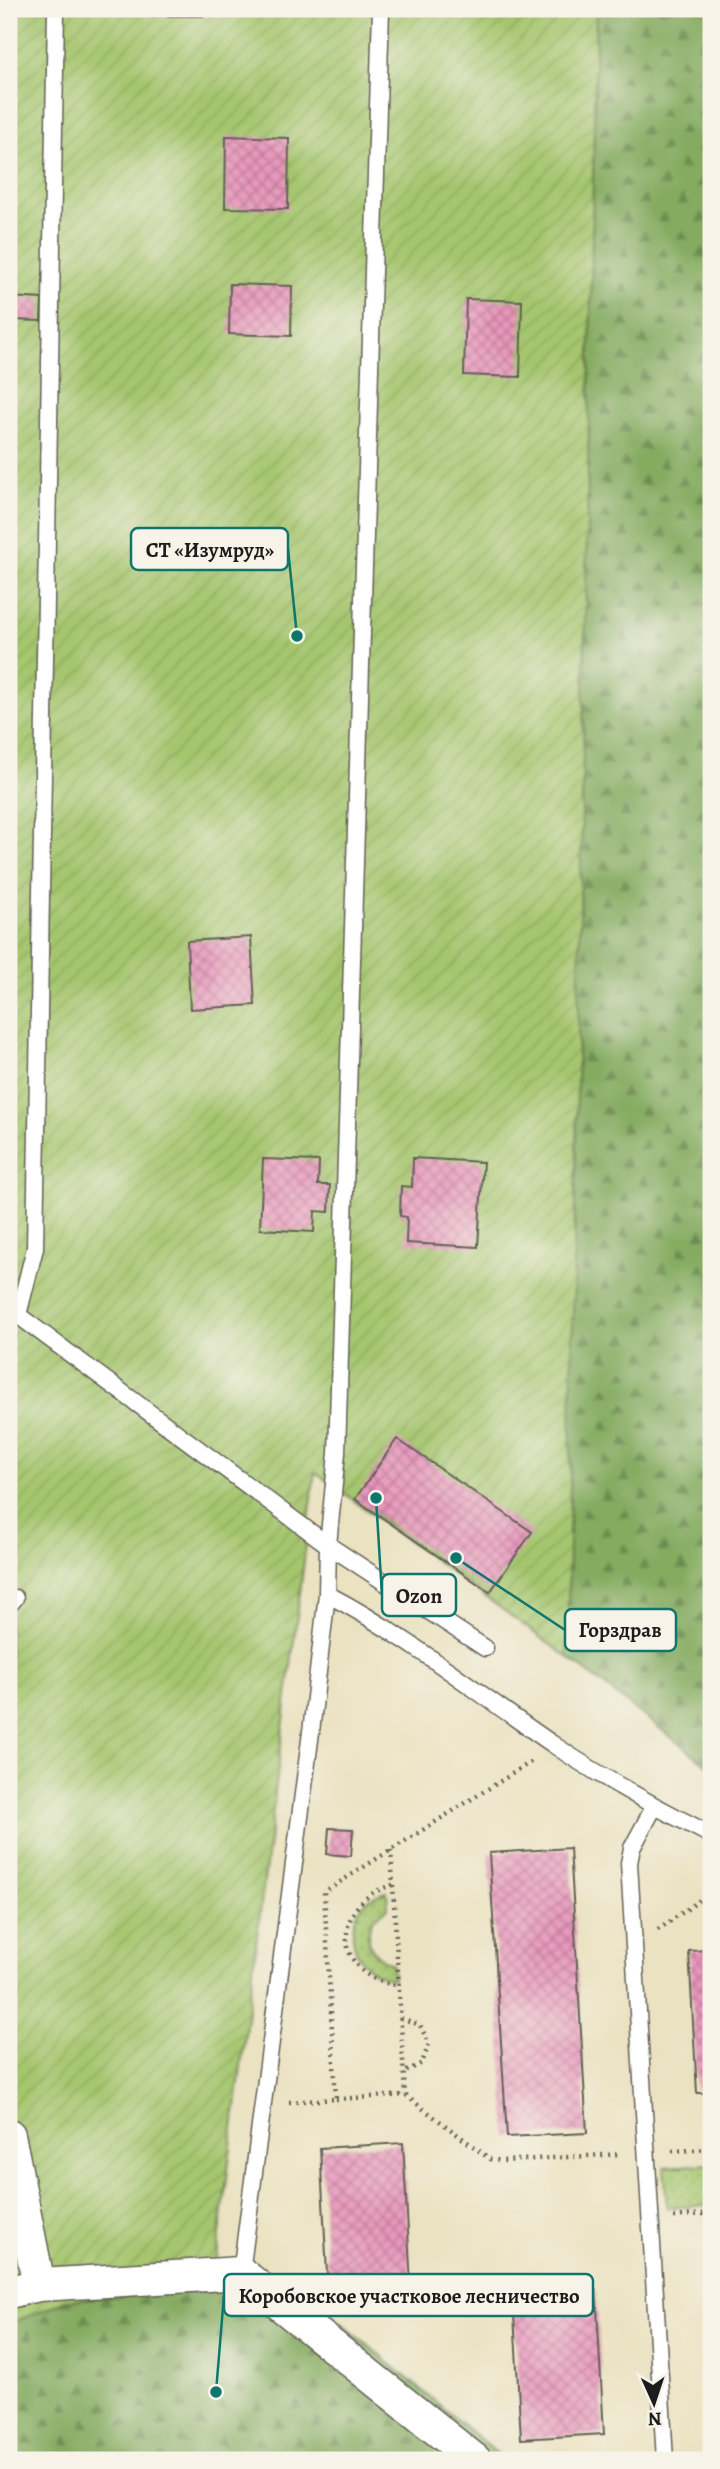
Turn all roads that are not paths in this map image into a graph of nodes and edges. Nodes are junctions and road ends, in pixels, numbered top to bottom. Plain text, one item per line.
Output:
1 (57, 9) edge
2 (382, 9) edge
3 (13, 1312) edge
4 (328, 1545) junction
5 (327, 1594) junction
6 (485, 1648) dead end
7 (654, 1807) junction
8 (711, 1835) edge
9 (9, 2135) edge
10 (241, 2273) junction
11 (17, 2286) edge
12 (475, 2460) edge
13 (665, 2460) edge

1 - 3 lane
2 - 4 lane
3 - 4 lane
4 - 5 lane
4 - 6 lane
5 - 7 lane
5 - 10 lane
7 - 8 lane
7 - 13 lane
9 - 11 street
10 - 11 street
10 - 12 street

